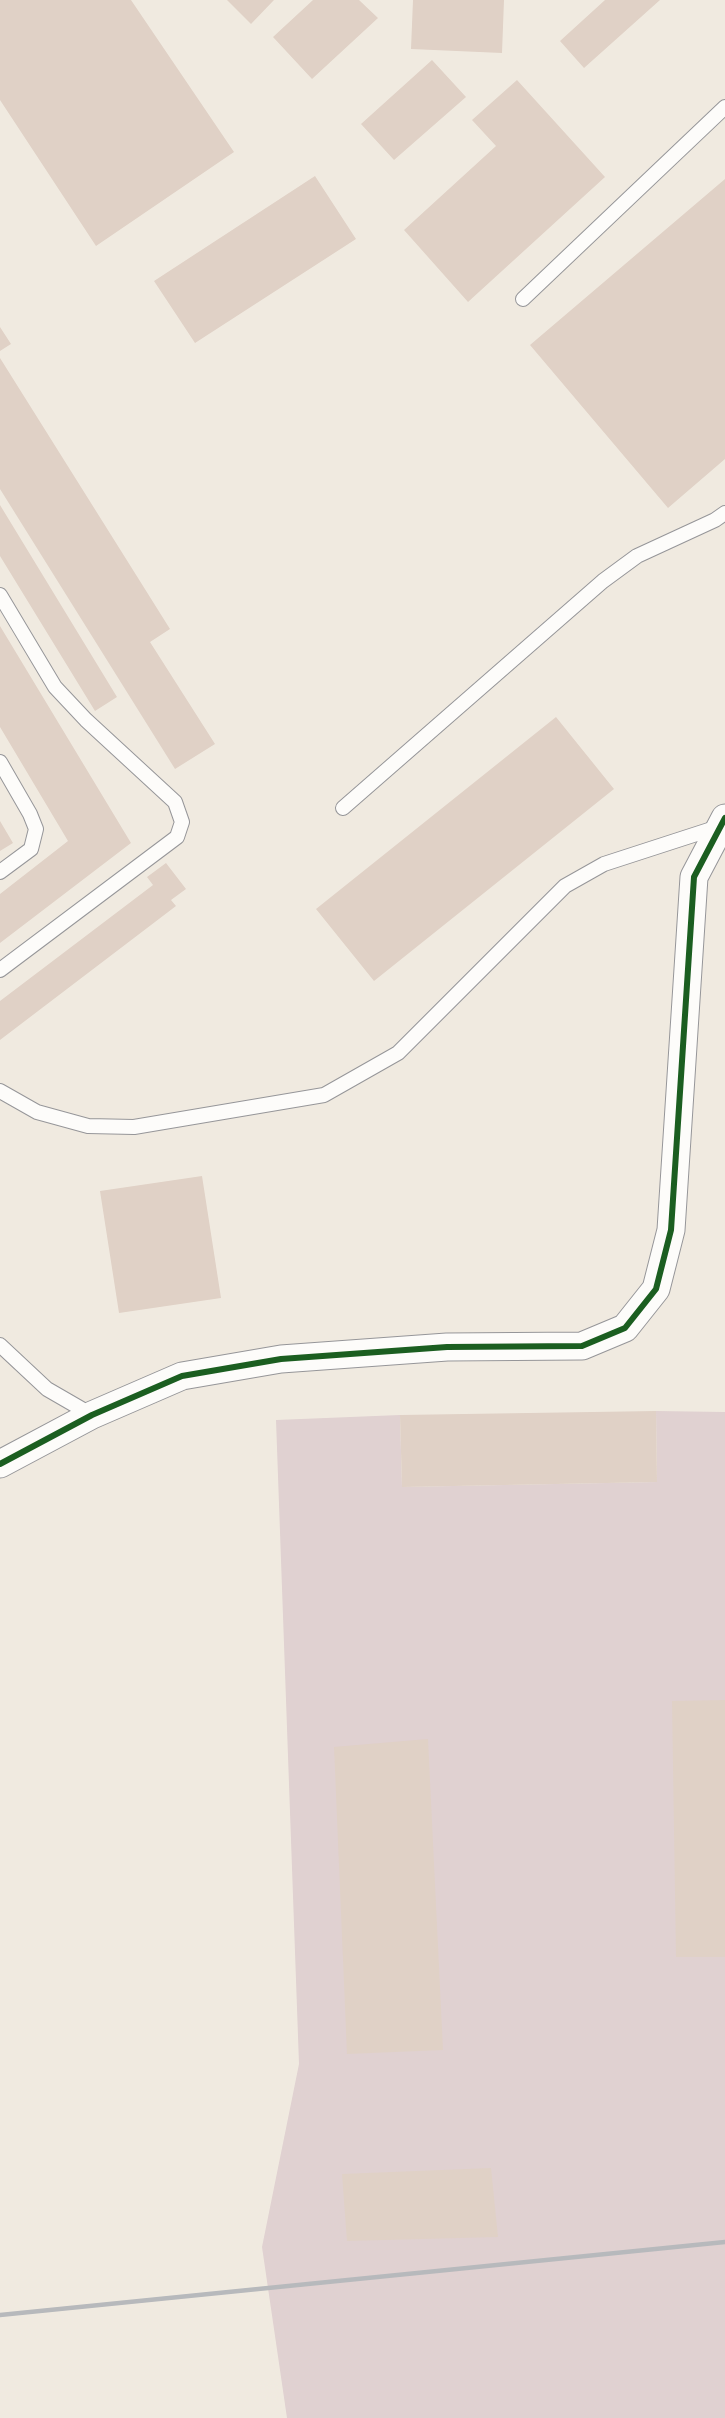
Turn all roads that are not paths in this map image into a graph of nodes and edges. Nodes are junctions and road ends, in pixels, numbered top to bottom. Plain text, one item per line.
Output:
1 (725, 107) edge
2 (523, 299) dead end
3 (725, 513) edge
4 (0, 595) edge
5 (0, 762) edge
6 (6, 785) edge
7 (343, 808) dead end
8 (723, 822) edge
9 (0, 872) edge
10 (0, 970) edge
11 (0, 1091) edge
12 (0, 1345) edge
13 (92, 1415) junction
14 (0, 1464) edge

1 - 2 lane
3 - 7 lane
4 - 10 lane
5 - 6 lane
6 - 9 lane
8 - 11 lane
8 - 13 street
12 - 13 lane
13 - 14 street

